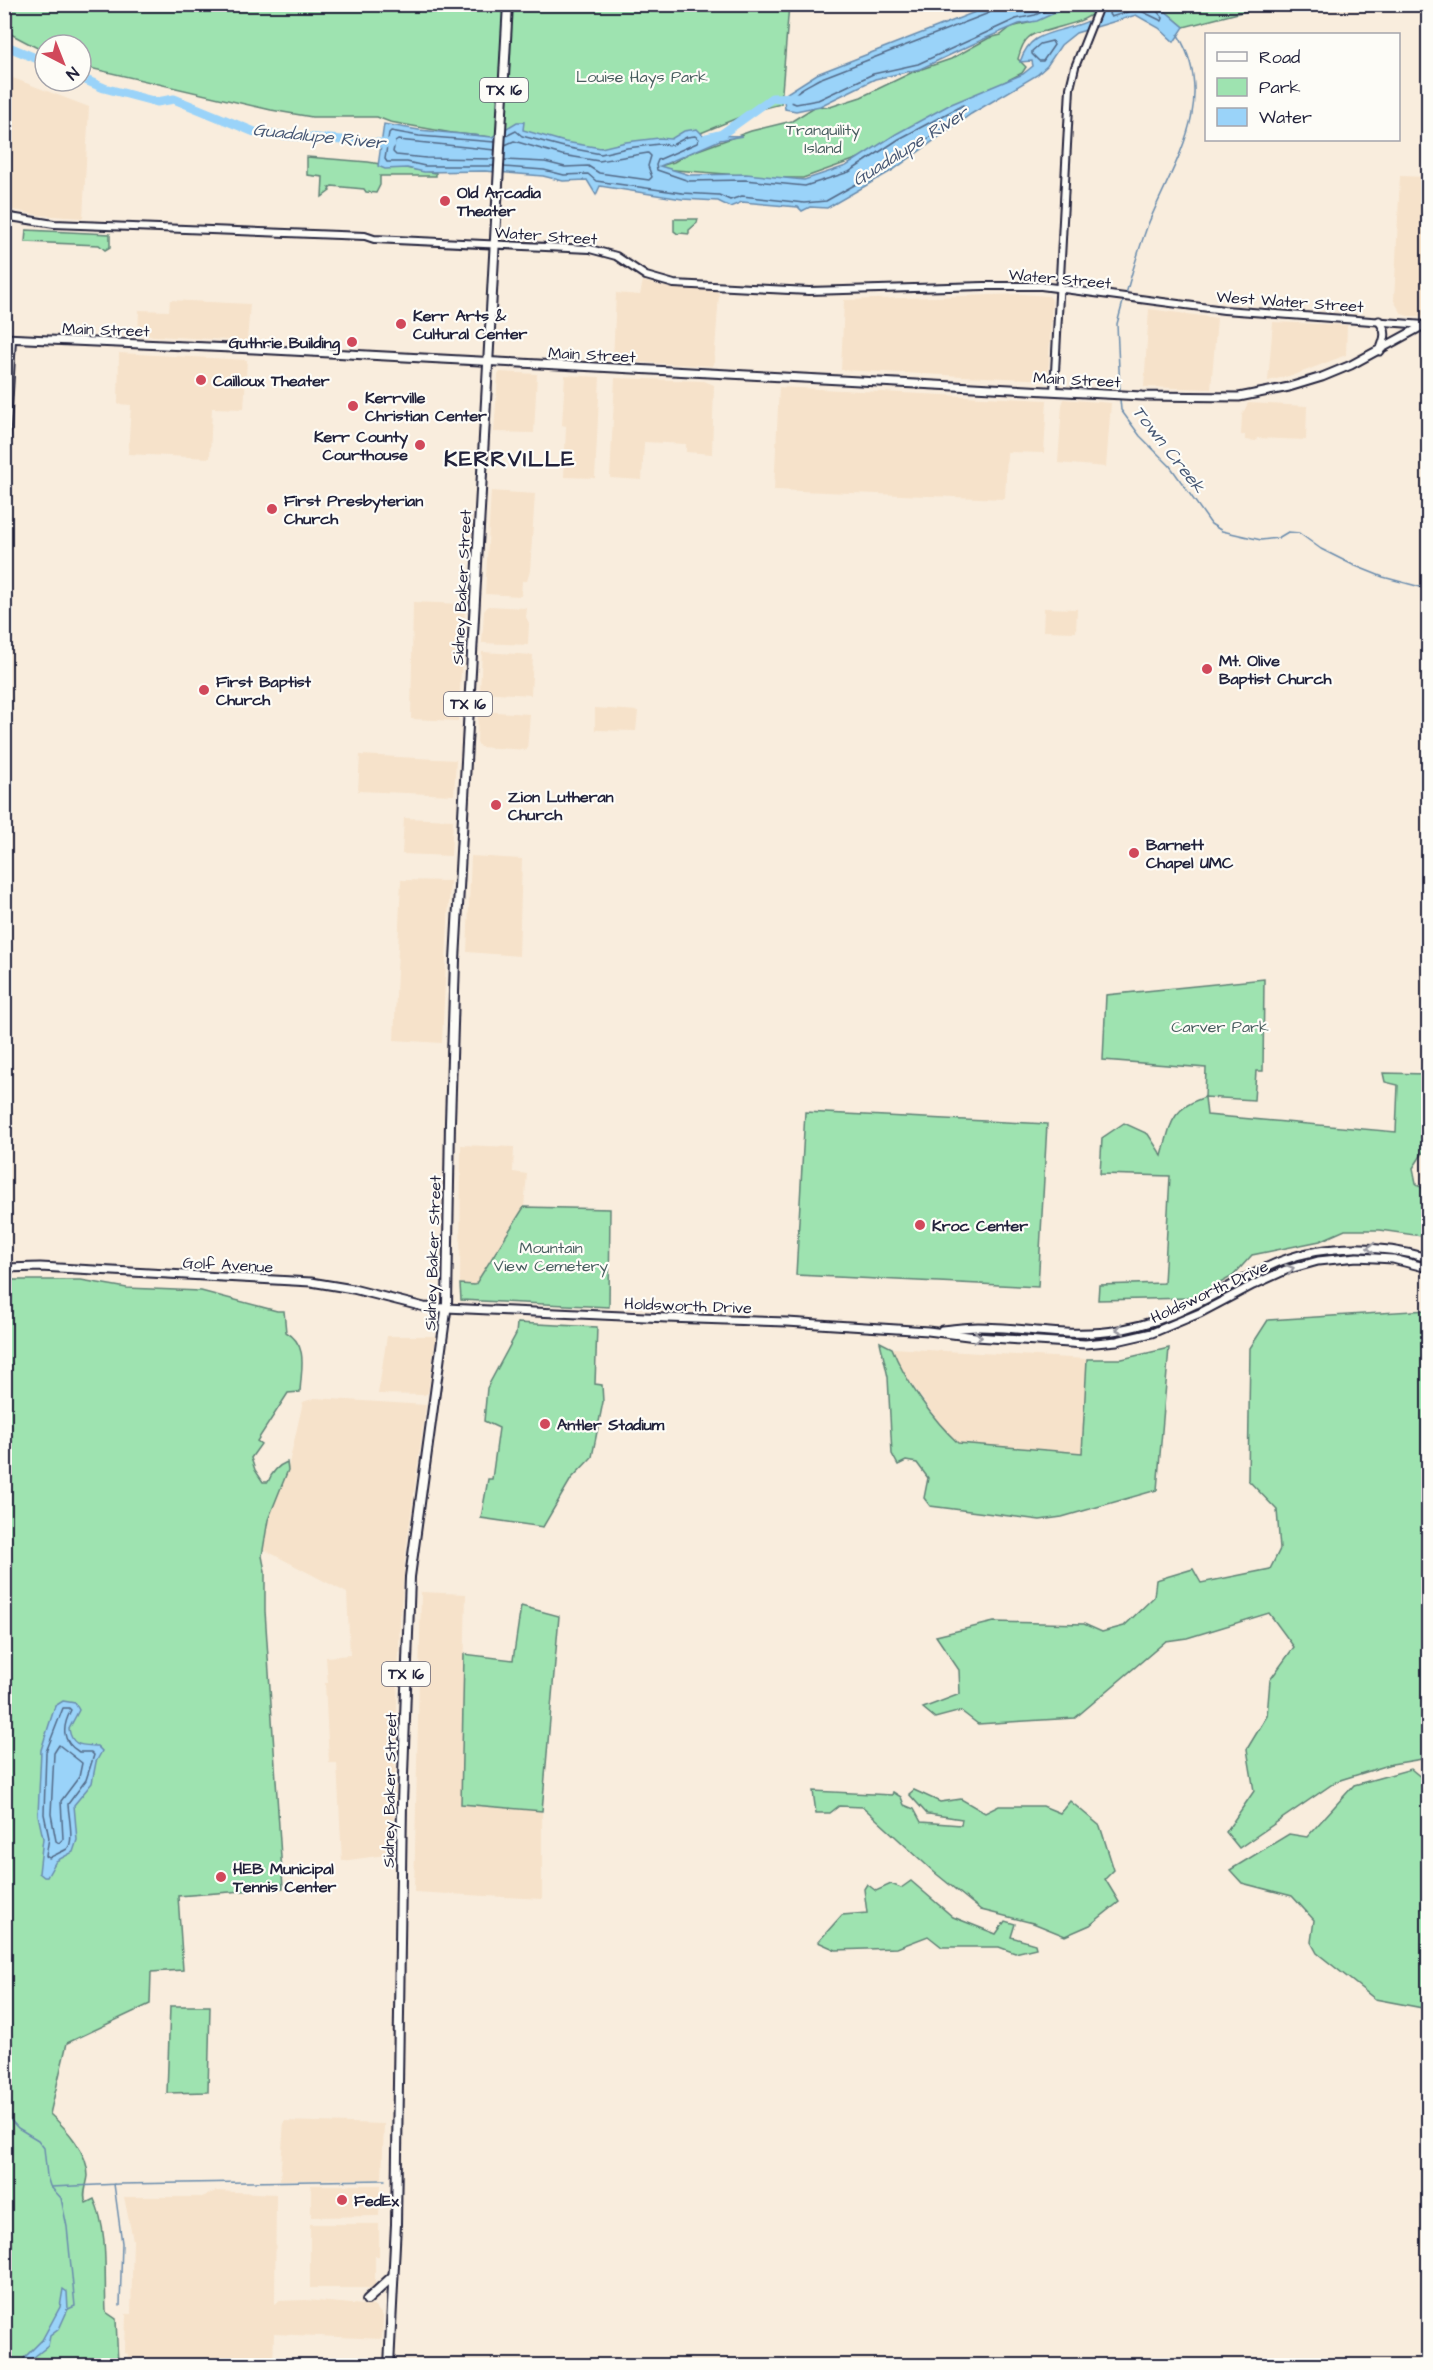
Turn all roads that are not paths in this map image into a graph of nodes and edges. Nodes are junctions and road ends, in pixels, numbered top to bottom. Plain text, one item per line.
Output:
1 (508, 4) edge
2 (1100, 4) edge
3 (4, 216) edge
4 (495, 244) junction
5 (1059, 288) junction
6 (1150, 300) joint
7 (1379, 321) junction
8 (1427, 324) edge
9 (8, 339) edge
10 (1380, 351) junction
11 (488, 362) junction
12 (1054, 392) junction
13 (4, 482) edge
14 (1428, 1258) edge
15 (5, 1268) edge
16 (1428, 1268) edge
17 (447, 1308) junction
18 (928, 1331) junction
19 (393, 2276) junction
20 (367, 2300) dead end
21 (389, 2366) edge

1 - 4 main road, Sidney Baker Street / TX 16
2 - 5 street
3 - 4 street, Water Street
4 - 5 street, Water Street
4 - 11 main road, Sidney Baker Street / TX 16
5 - 6 street, Water Street
5 - 12 street
6 - 7 street, West Water Street
7 - 8 street, West Water Street
7 - 10 main road
8 - 10 main road, Main Street
9 - 11 main road, Main Street
9 - 13 street
10 - 12 main road, Main Street
11 - 12 main road, Main Street
11 - 17 main road, Sidney Baker Street / TX 16
14 -> 18 main road, Holdsworth Drive
15 - 17 main road, Golf Avenue
18 -> 16 main road, Holdsworth Drive
17 - 18 main road, Holdsworth Drive
17 - 19 main road, Sidney Baker Street / TX 16
19 - 20 main road
19 - 21 main road, Sidney Baker Street / TX 16

